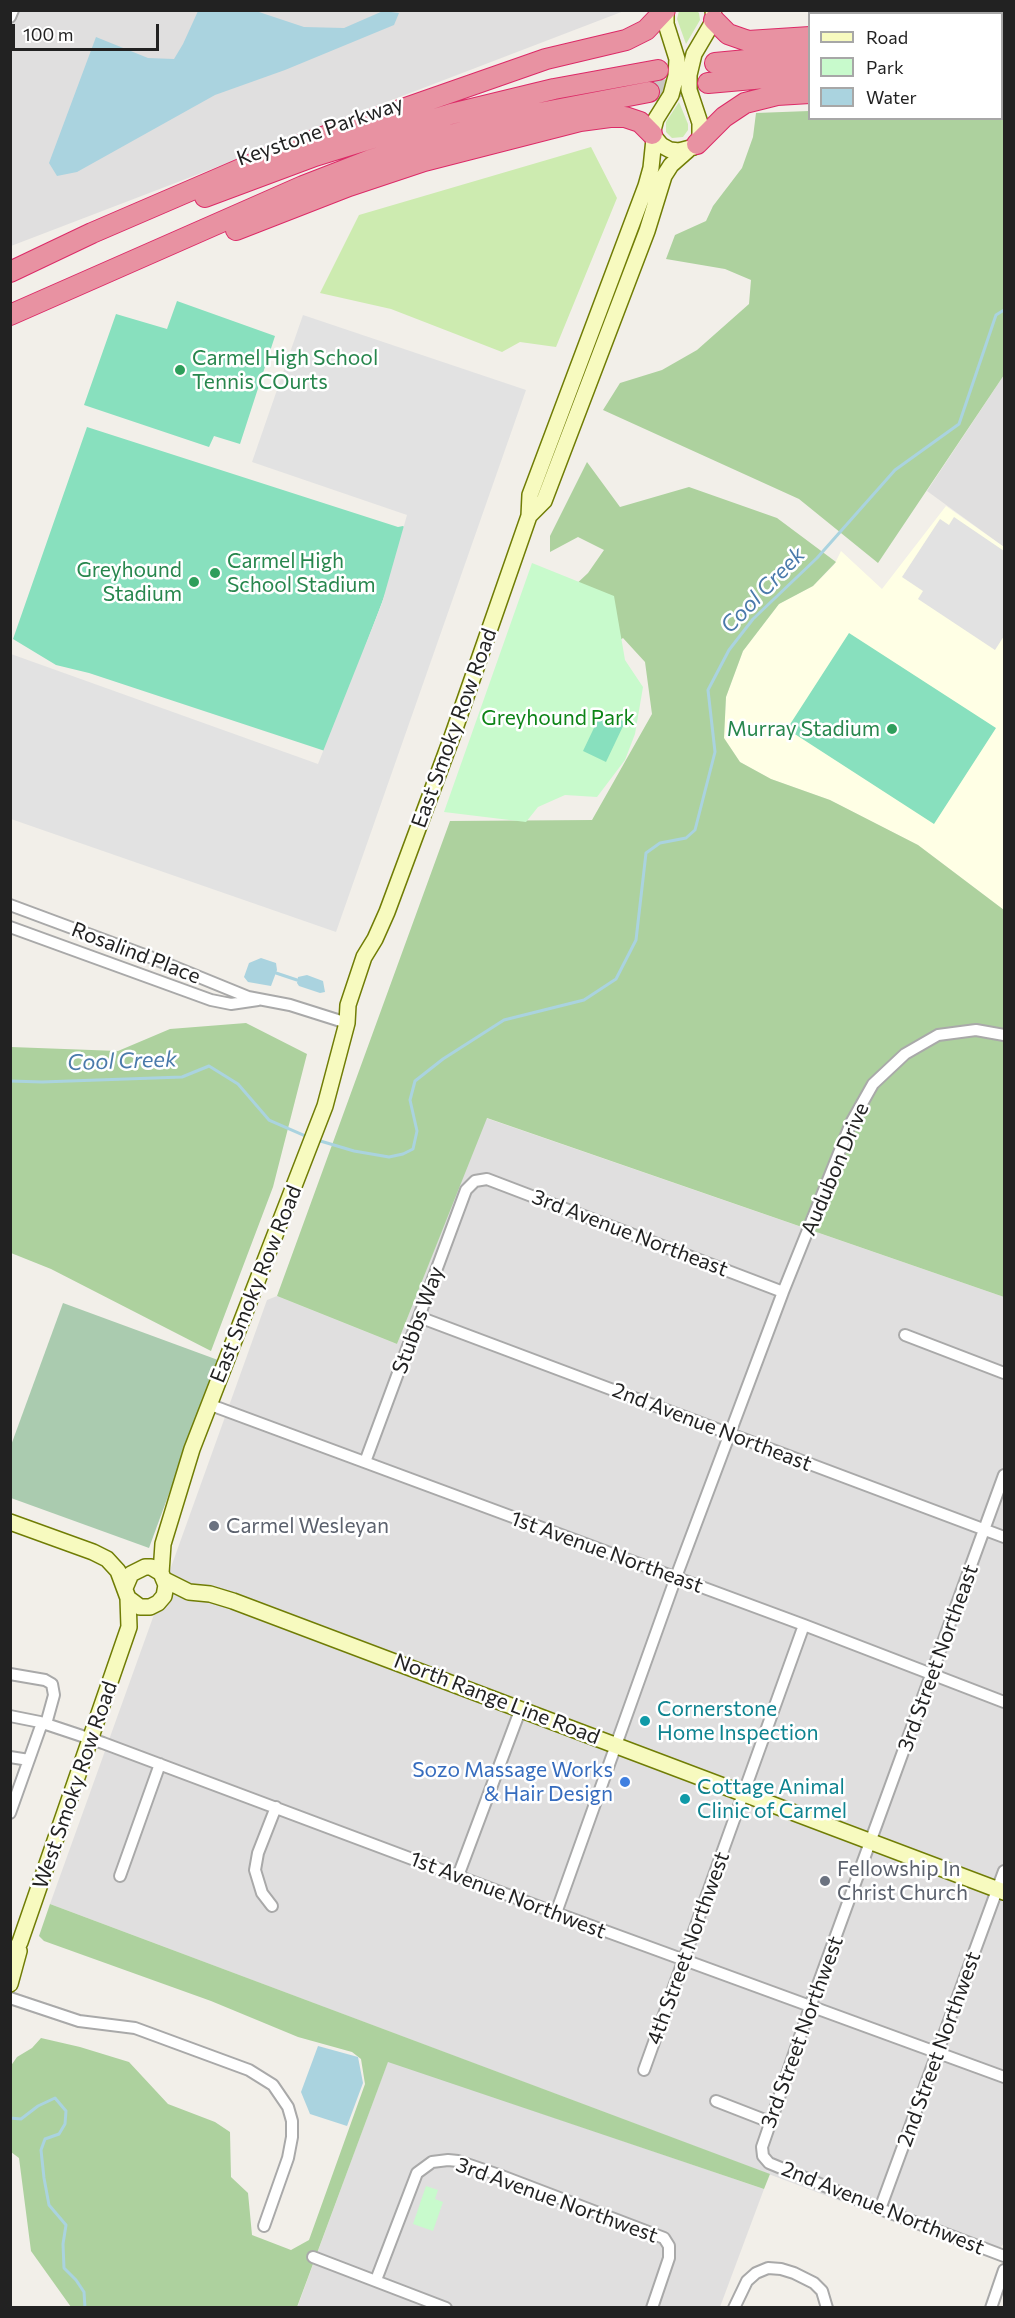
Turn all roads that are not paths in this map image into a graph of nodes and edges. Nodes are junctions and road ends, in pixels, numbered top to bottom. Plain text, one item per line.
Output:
1 (13, 10) edge
2 (665, 10) edge
3 (716, 12) edge
4 (10, 17) edge
5 (808, 37) edge
6 (808, 54) edge
7 (715, 63) tunnel mouth
8 (658, 70) tunnel mouth
9 (808, 74) edge
10 (708, 83) tunnel mouth
11 (649, 92) tunnel mouth
12 (808, 93) edge
13 (653, 136) junction
14 (692, 147) junction
15 (10, 272) edge
16 (10, 278) edge
17 (56, 296) junction
18 (10, 315) edge
19 (529, 516) junction
20 (10, 905) edge
21 (10, 927) edge
22 (261, 999) junction
23 (347, 1023) junction
24 (1005, 1035) edge
25 (476, 1181) joint
26 (783, 1292) junction
27 (419, 1317) junction
28 (905, 1335) dead end
29 (1005, 1373) edge
30 (208, 1404) junction
31 (731, 1434) junction
32 (365, 1462) junction
33 (1005, 1475) edge
34 (10, 1512) edge
35 (10, 1522) edge
36 (985, 1530) junction
37 (1005, 1537) edge
38 (163, 1545) junction
39 (142, 1568) junction
40 (163, 1577) junction
41 (676, 1577) junction
42 (189, 1592) junction
43 (127, 1593) junction
44 (156, 1604) junction
45 (804, 1624) junction
46 (129, 1627) junction
47 (10, 1674) edge
48 (932, 1674) junction
49 (1005, 1702) edge
50 (521, 1708) junction
51 (10, 1716) edge
52 (44, 1723) junction
53 (91, 1739) junction
54 (616, 1744) junction
55 (10, 1757) edge
56 (29, 1760) junction
57 (160, 1764) junction
58 (744, 1792) junction
59 (276, 1807) junction
60 (10, 1813) edge
61 (871, 1840) junction
62 (1005, 1871) edge
63 (120, 1876) dead end
64 (458, 1876) junction
65 (1001, 1891) edge
66 (272, 1906) dead end
67 (556, 1913) junction
68 (20, 1942) junction
69 (684, 1960) junction
70 (10, 1961) edge
71 (10, 1984) edge
72 (10, 1998) edge
73 (811, 2005) junction
74 (938, 2053) junction
75 (644, 2070) dead end
76 (1005, 2077) edge
77 (716, 2101) dead end
78 (770, 2122) junction
79 (763, 2156) joint
80 (880, 2209) junction
81 (264, 2226) dead end
82 (1005, 2256) edge
83 (313, 2257) dead end
84 (1005, 2270) edge
85 (376, 2280) junction
86 (735, 2305) edge
87 (446, 2307) edge
88 (652, 2307) edge
89 (827, 2307) edge
90 (990, 2307) edge

1 - 4 street
2 - 13 street, East Smoky Row Road
2 - 15 highway
3 - 5 highway
3 - 14 street
6 - 7 highway
8 - 16 highway, Keystone Parkway
9 - 10 highway
11 - 17 highway, Keystone Parkway
12 - 14 highway
13 - 14 street
13 - 17 highway
13 - 19 street, East Smoky Row Road
14 - 19 street, East Smoky Row Road
17 - 18 highway, Keystone Parkway
19 - 23 street, East Smoky Row Road
20 - 22 street, Rosalind Place
21 - 22 street, Rosalind Place
22 - 23 street, Rosalind Place
23 - 30 street, East Smoky Row Road
24 - 26 street, Audubon Drive
25 - 26 street, 3rd Avenue Northeast
25 - 27 street, Stubbs Way
26 - 31 street, Audubon Drive
27 - 31 street, 2nd Avenue Northeast
27 - 32 street, Stubbs Way
28 - 29 street
30 - 32 street, 1st Avenue Northeast
30 - 38 street, East Smoky Row Road
31 - 36 street, 2nd Avenue Northeast
31 - 41 street, Audubon Drive
32 - 41 street, 1st Avenue Northeast
33 - 36 street, 3rd Street Northeast
34 - 39 street
35 - 43 street
36 - 37 street, 2nd Avenue Northeast
36 - 48 street, 3rd Street Northeast
38 - 39 street, East Smoky Row Road
38 - 40 street, East Smoky Row Road
39 - 40 street
39 - 43 street
40 - 42 street, North Range Line Road
40 - 44 street
41 - 45 street, 1st Avenue Northeast
41 - 54 street, Audubon Drive
42 - 44 street, North Range Line Road
42 - 50 street, North Range Line Road
43 - 44 street
43 - 46 street, West Smoky Row Road
44 - 46 street, West Smoky Row Road
45 - 48 street, 1st Avenue Northeast
45 - 58 street, 4th Street Northwest
46 - 53 street, West Smoky Row Road
47 - 52 street
48 - 49 street, 1st Avenue Northeast
48 - 61 street, 3rd Street Northeast
50 - 54 street, North Range Line Road
50 - 64 street
51 - 52 street, 1st Avenue Northwest
52 - 53 street, 1st Avenue Northwest
52 - 56 street
53 - 57 street, 1st Avenue Northwest
53 - 68 street, West Smoky Row Road
54 - 58 street, North Range Line Road
54 - 67 street, Audubon Drive
55 - 56 street
56 - 60 street
57 - 59 street, 1st Avenue Northwest
57 - 63 street
58 - 61 street, North Range Line Road
58 - 69 street, 4th Street Northwest
59 - 64 street, 1st Avenue Northwest
59 - 66 street
61 - 65 street, North Range Line Road
61 - 73 street, 3rd Street Northwest
62 - 65 street, 2nd Street Northwest
64 - 67 street, 1st Avenue Northwest
65 - 74 street, 2nd Street Northwest
67 - 69 street, 1st Avenue Northwest
68 - 70 street, West Smoky Row Road
68 - 71 street, West Smoky Row Road
69 - 73 street, 1st Avenue Northwest
69 - 75 street, 4th Street Northwest
72 - 81 street
73 - 74 street, 1st Avenue Northwest
73 - 78 street, 3rd Street Northwest
74 - 76 street, 1st Avenue Northwest
74 - 80 street, 2nd Street Northwest
77 - 78 street
78 - 79 street, 3rd Street Northwest
79 - 80 street, 2nd Avenue Northwest
80 - 82 street, 2nd Avenue Northwest
83 - 85 street
84 - 90 street
85 - 87 street
85 - 88 street, 3rd Avenue Northwest
86 - 89 street

